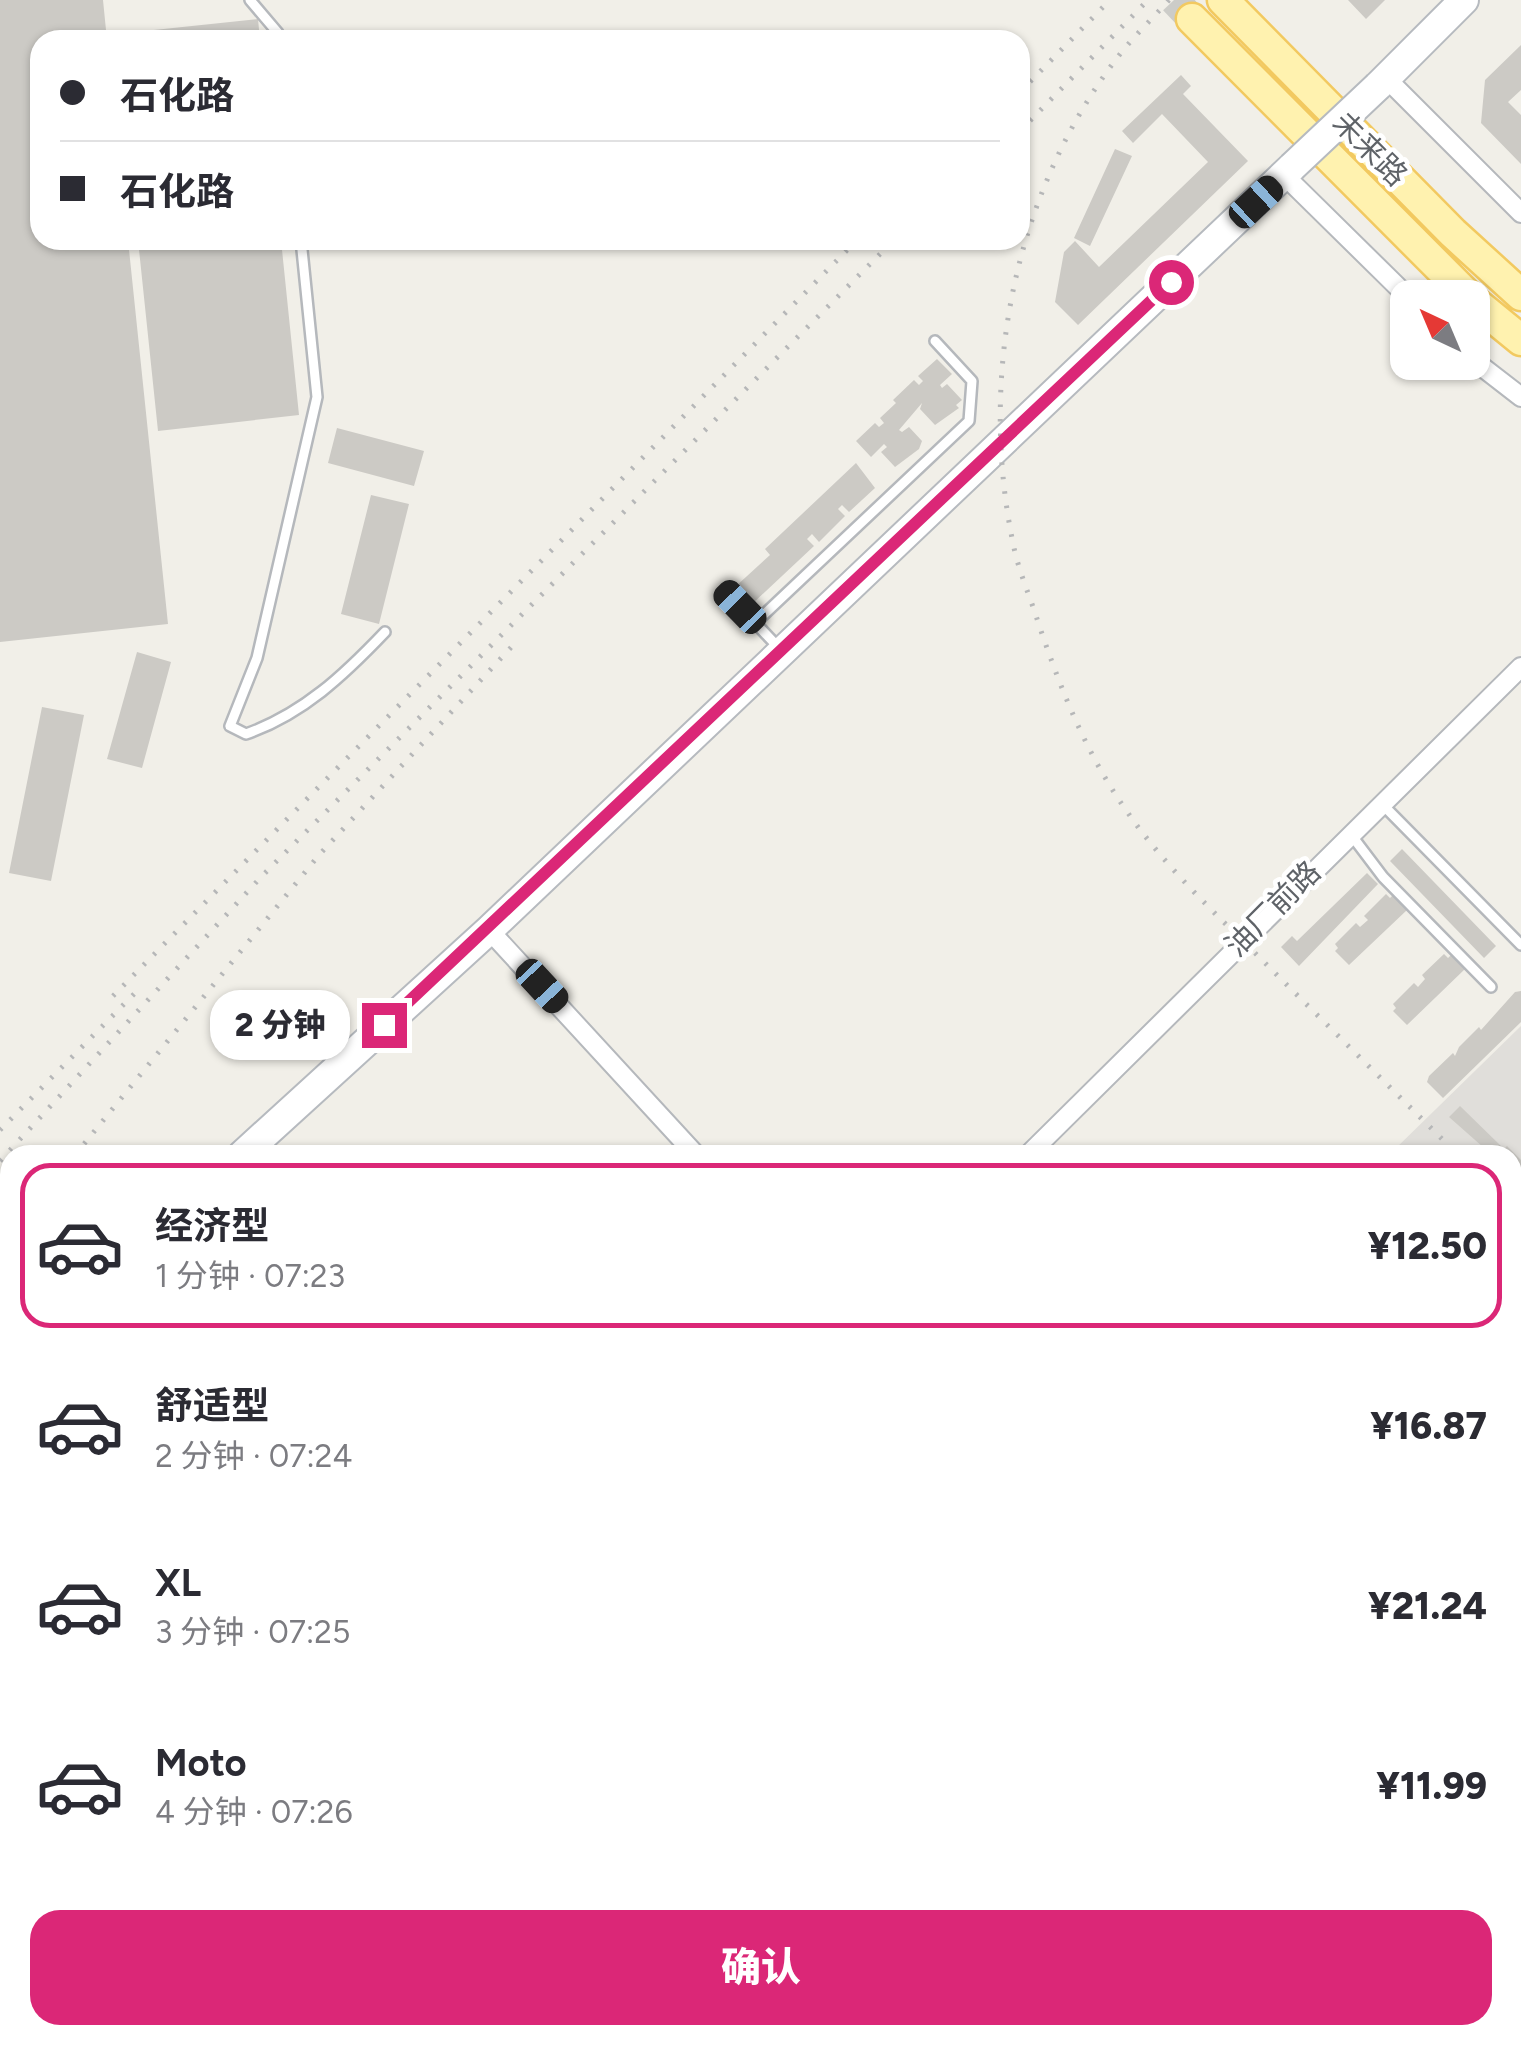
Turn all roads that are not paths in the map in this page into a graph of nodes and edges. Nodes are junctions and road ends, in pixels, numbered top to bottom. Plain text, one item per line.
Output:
1 (250, 0) edge
2 (1223, 0) tunnel mouth
3 (1464, 0) edge
4 (1192, 19) tunnel mouth
5 (275, 30) edge
6 (1382, 82) junction
7 (1288, 171) junction
8 (1521, 214) edge
9 (302, 250) edge
10 (1393, 280) edge
11 (1453, 280) edge
12 (1521, 295) edge
13 (1490, 314) edge
14 (1521, 340) edge
15 (935, 341) dead end
16 (1490, 374) edge
17 (1521, 397) edge
18 (724, 590) dead end
19 (755, 623) junction
20 (385, 632) dead end
21 (782, 651) junction
22 (1521, 666) edge
23 (1382, 803) junction
24 (1350, 834) junction
25 (488, 930) junction
26 (1521, 944) edge
27 (1491, 987) dead end
28 (253, 1145) edge
29 (687, 1145) edge
30 (1038, 1145) edge

1 - 5 lane
2 - 12 main road, 未来路
3 - 6 street
4 - 11 main road, 未来路
6 - 7 street, bridge
6 - 8 street
7 - 10 street
7 - 21 street
9 - 20 lane
13 - 14 main road, 未来路
15 - 19 lane
16 - 17 street
18 - 19 lane
19 - 21 lane
21 - 25 street
22 - 23 street, 油厂前路
23 - 24 street, 油厂前路
23 - 26 lane
24 - 27 lane
24 - 30 street, 油厂前路
25 - 28 street
25 - 29 street

